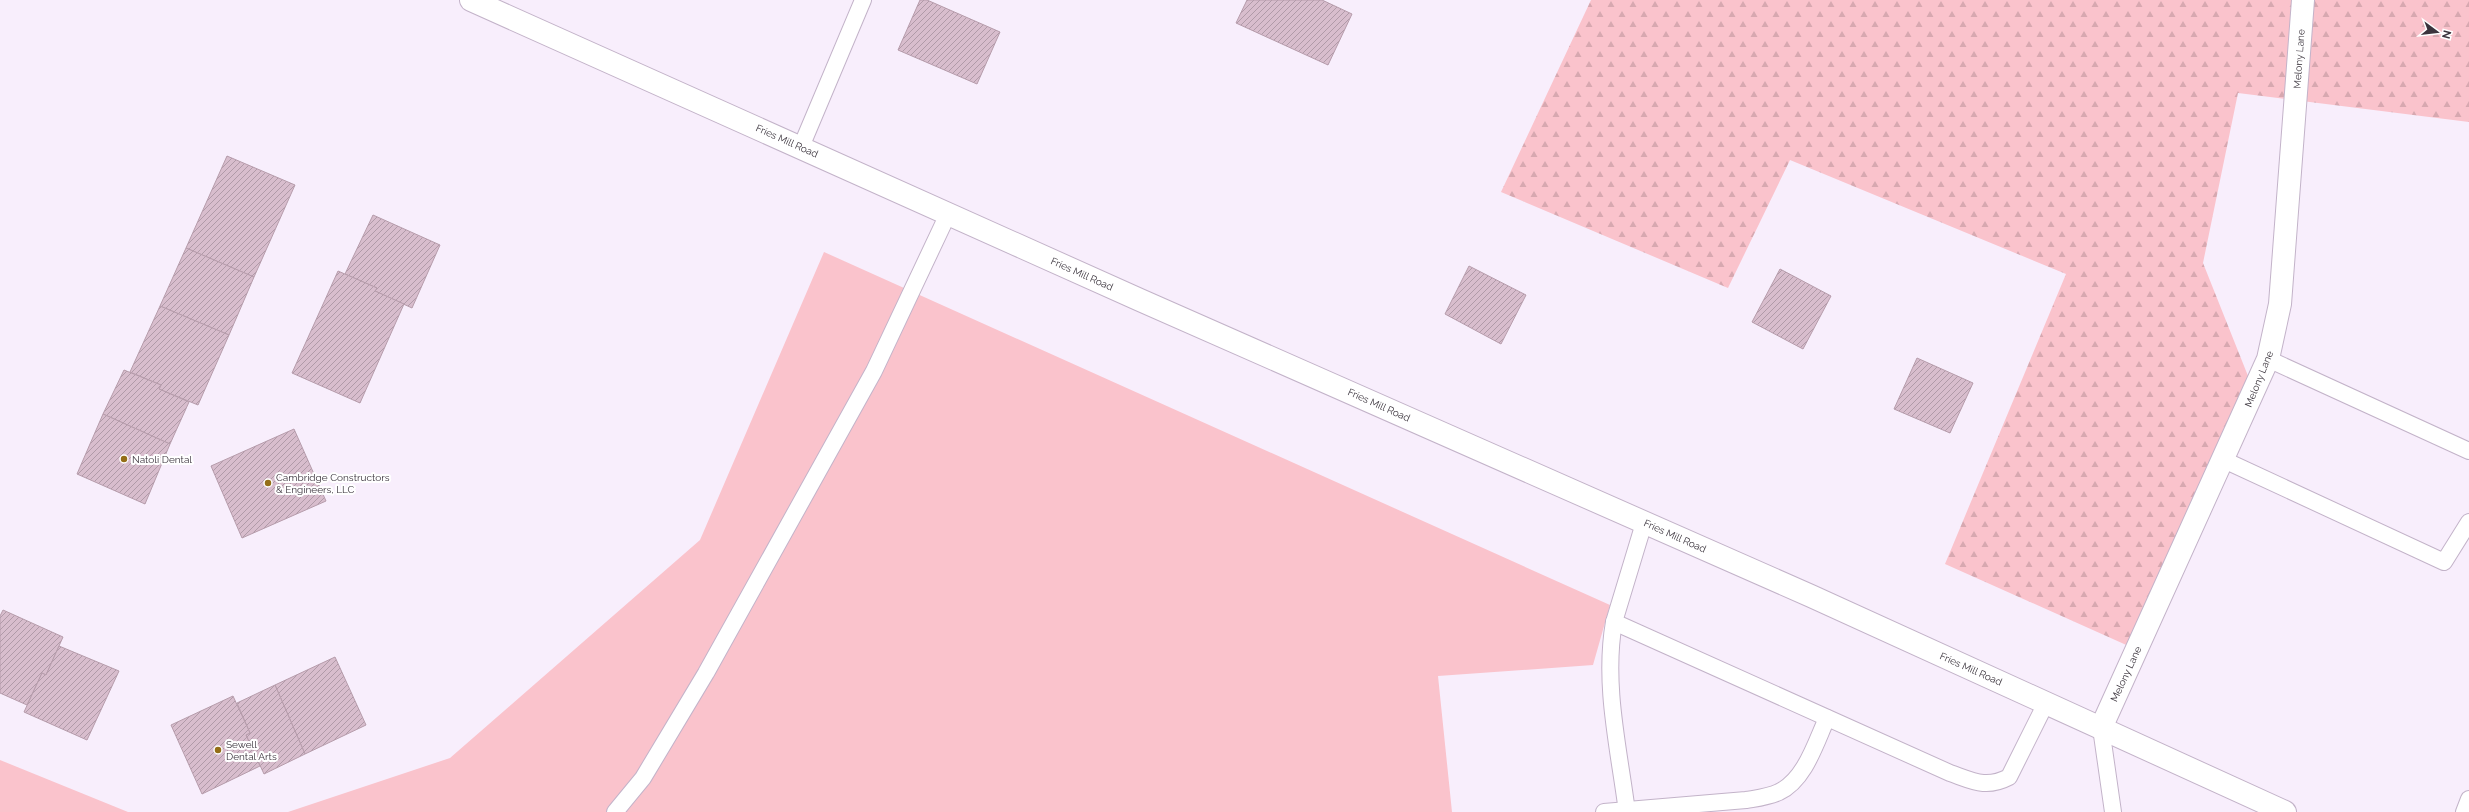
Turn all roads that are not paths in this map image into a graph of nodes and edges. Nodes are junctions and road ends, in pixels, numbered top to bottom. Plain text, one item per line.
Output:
1 (471, 0) edge
2 (863, 0) edge
3 (2303, 0) edge
4 (801, 147) junction
5 (948, 214) junction
6 (2268, 359) junction
7 (2469, 451) edge
8 (2224, 460) junction
9 (2469, 522) edge
10 (1644, 523) junction
11 (1614, 622) junction
12 (2046, 703) junction
13 (1827, 718) junction
14 (2101, 728) junction
15 (2469, 799) edge
16 (1626, 811) edge
17 (615, 812) edge
18 (1604, 812) edge
19 (2113, 812) edge
20 (2285, 812) edge
21 (2464, 812) edge

1 - 4 main road, Fries Mill Road
2 - 4 lane
3 - 6 main road, Melony Lane
4 - 5 main road, Fries Mill Road
5 - 10 main road, Fries Mill Road
5 - 17 lane
6 - 7 lane
6 - 8 main road, Melony Lane
8 - 9 lane
8 - 14 main road, Melony Lane
10 - 11 lane
10 - 12 main road, Fries Mill Road
11 - 13 lane
11 - 16 lane
12 - 13 lane
12 - 14 main road, Fries Mill Road
13 - 16 lane
14 - 19 lane
14 - 20 main road, Fries Mill Road
15 - 21 lane
16 - 18 lane

